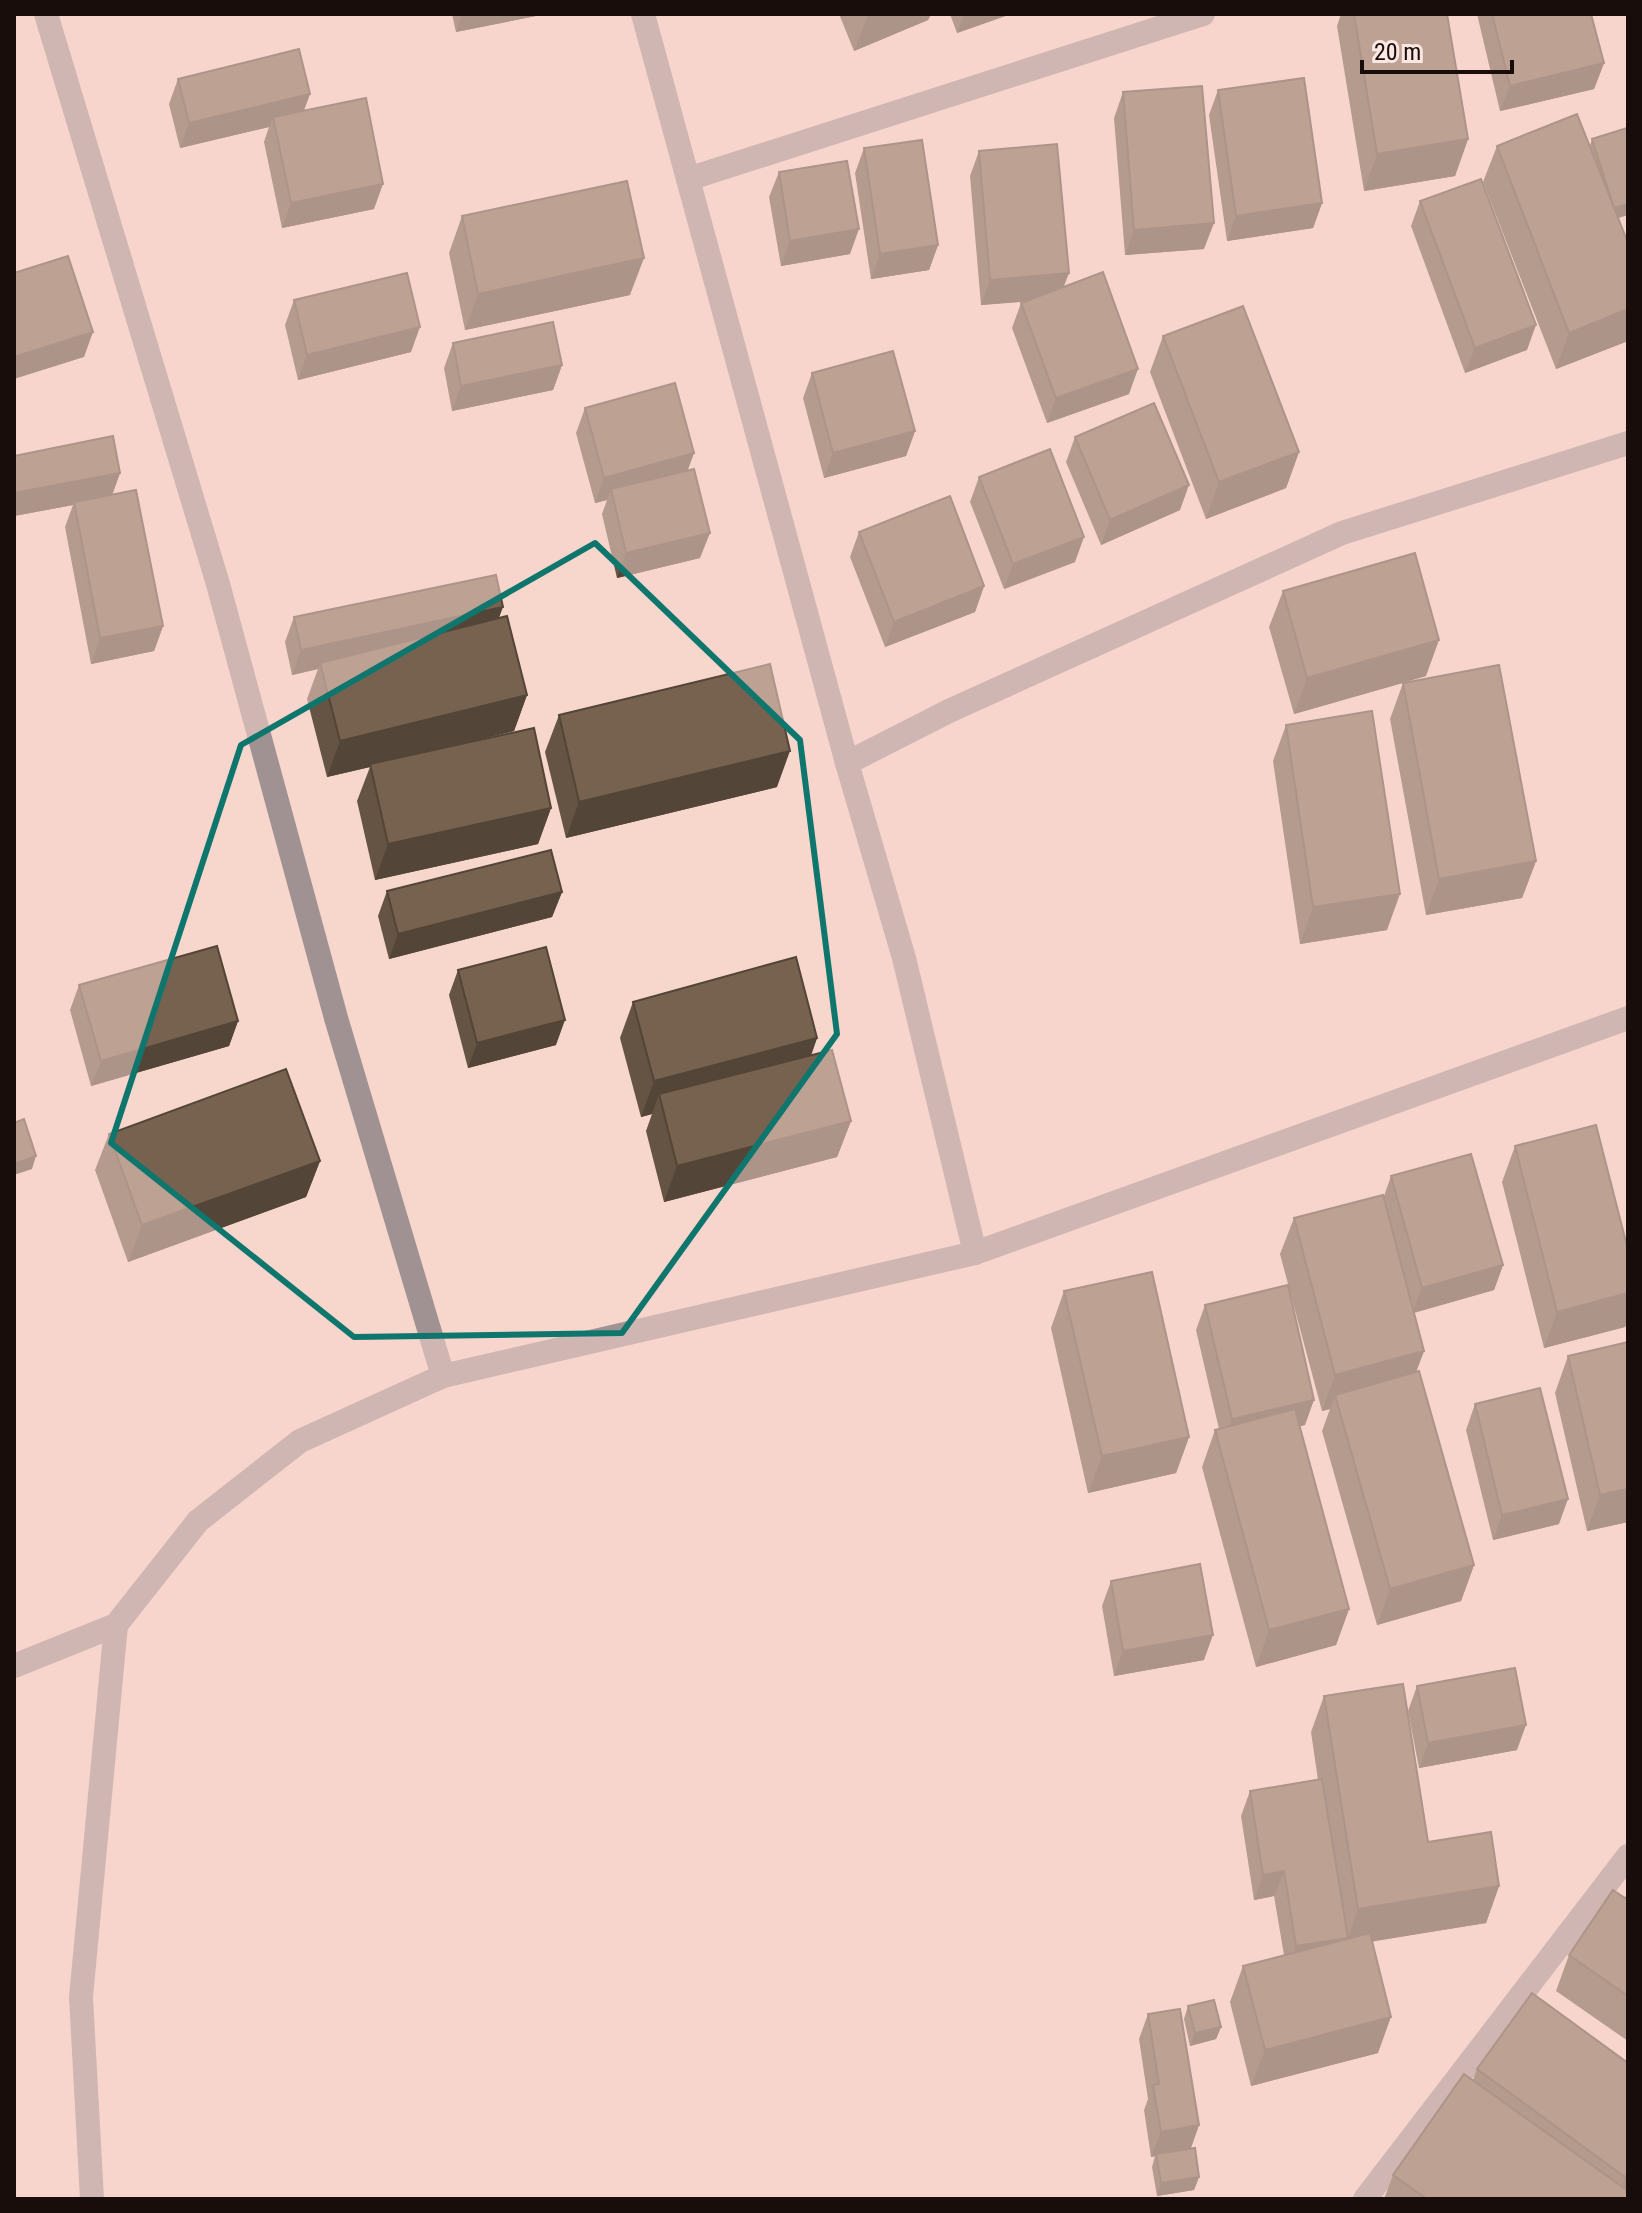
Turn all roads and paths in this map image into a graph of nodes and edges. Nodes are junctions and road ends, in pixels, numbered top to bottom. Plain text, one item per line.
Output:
1 (46, 14) edge
2 (643, 14) edge
3 (1203, 14) edge
4 (688, 179) junction
5 (1628, 443) edge
6 (847, 763) junction
7 (1628, 1019) edge
8 (975, 1253) junction
9 (443, 1376) junction
10 (116, 1625) junction
11 (14, 1666) edge
12 (1628, 1856) edge
13 (92, 2199) edge
14 (1365, 2199) edge

1 - 9 street
2 - 4 street
3 - 4 street
4 - 6 street
5 - 6 street
6 - 8 street
7 - 8 street
8 - 9 street
9 - 10 street
10 - 11 street
10 - 13 street
12 - 14 street

